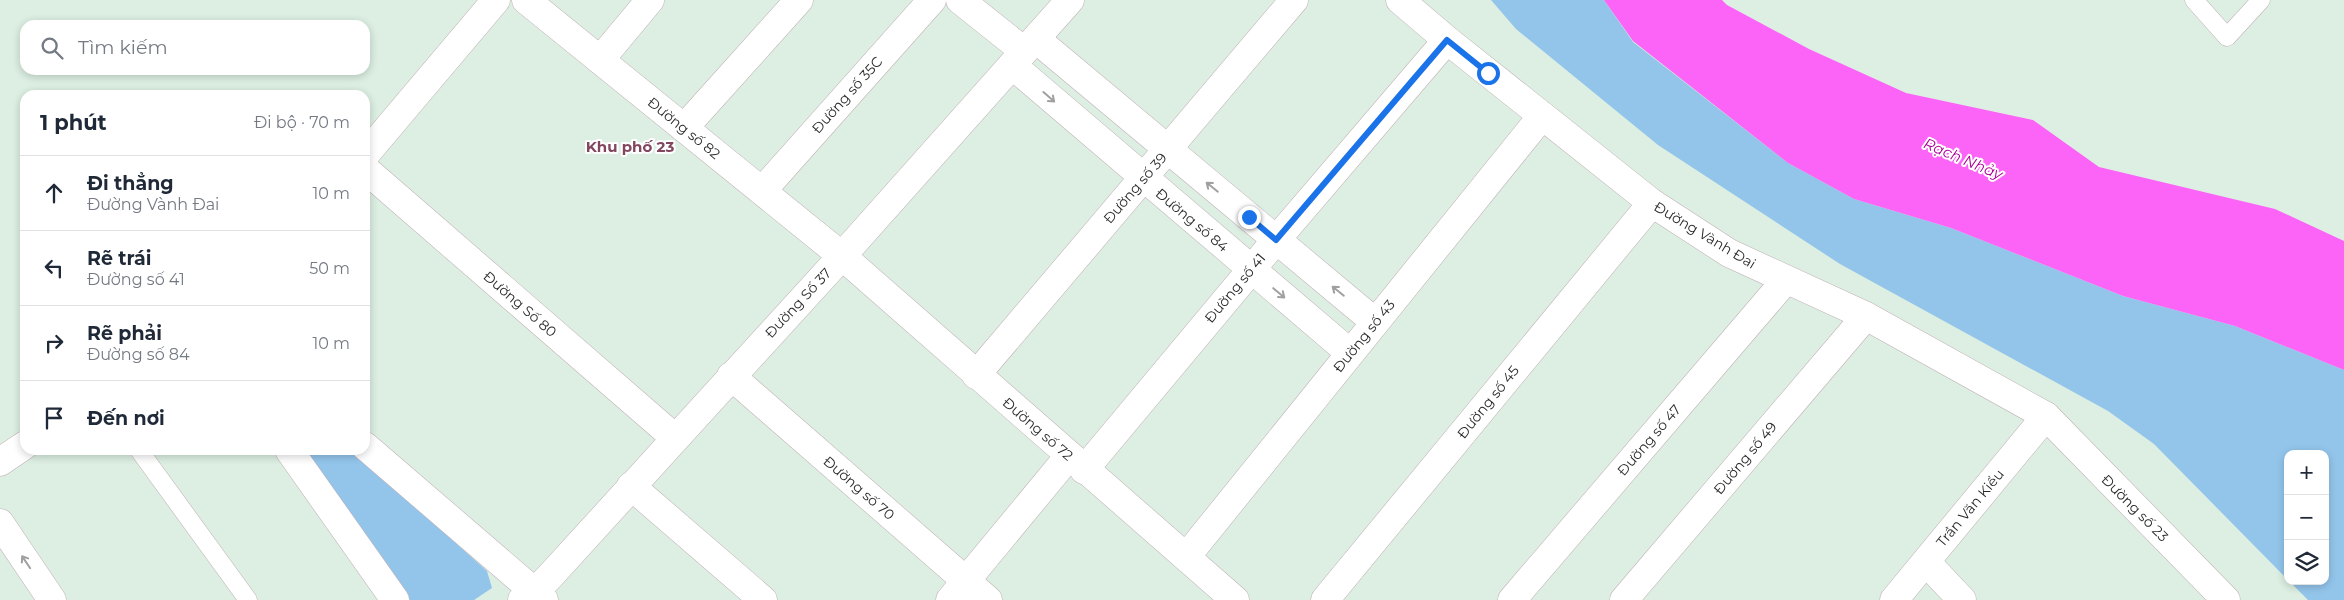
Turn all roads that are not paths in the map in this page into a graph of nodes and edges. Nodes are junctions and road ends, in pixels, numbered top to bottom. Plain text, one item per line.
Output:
1 (496, 0) edge
2 (526, 0) edge
3 (650, 0) edge
4 (799, 0) edge
5 (932, 0) edge
6 (960, 0) edge
7 (1070, 0) edge
8 (1294, 0) edge
9 (1400, 0) edge
10 (2194, 0) edge
11 (2261, 0) edge
12 (1447, 40) junction
13 (1024, 52) junction
14 (600, 60) junction
15 (1542, 116) junction
16 (684, 128) junction
17 (370, 149) edge
18 (1167, 150) junction
19 (370, 174) edge
20 (1143, 178) junction
21 (762, 191) junction
22 (1652, 203) junction
23 (1276, 240) junction
24 (842, 256) junction
25 (1251, 270) junction
26 (1785, 281) junction
27 (1866, 316) junction
28 (1375, 322) junction
29 (1350, 353) junction
30 (976, 374) junction
31 (730, 376) junction
32 (2046, 416) junction
33 (675, 438) junction
34 (20, 448) edge
35 (370, 450) edge
36 (143, 455) edge
37 (293, 455) edge
38 (0, 462) edge
39 (1077, 463) junction
40 (631, 486) junction
41 (0, 523) edge
42 (1186, 557) junction
43 (1926, 562) junction
44 (958, 590) edge
45 (534, 597) edge
46 (52, 600) edge
47 (248, 600) edge
48 (395, 600) edge
49 (763, 600) edge
50 (988, 600) edge
51 (1236, 600) edge
52 (1325, 600) edge
53 (1512, 600) edge
54 (1624, 600) edge
55 (1894, 600) edge
56 (1962, 600) edge
57 (2226, 600) edge

1 - 17 street
2 - 14 street, Đường số 82
3 - 14 street
4 - 16 street
5 - 21 street, Đường số 35C
6 - 13 street, Đường số 84
7 - 13 street, Đường Số 37
8 - 18 street, Đường số 39
9 - 12 street, Đường Vành Đai
10 - 11 lane
12 - 15 street, Đường Vành Đai
12 - 23 street, Đường số 41
13 - 18 street, Đường số 84
13 -> 20 street, Đường số 84
13 - 24 street, Đường Số 37
14 - 16 street, Đường số 82
15 - 22 street, Đường Vành Đai
15 - 28 street, Đường số 43
16 - 21 street, Đường số 82
18 - 20 street, Đường số 39
23 -> 18 street, Đường số 84
19 - 33 street, Đường Số 80
20 - 25 street, Đường số 84
20 - 30 street, Đường số 39
21 - 24 street, Đường số 82
22 - 26 street, Đường Vành Đai
22 - 52 street, Đường số 45
23 - 25 street, Đường số 41
28 -> 23 street, Đường số 84
24 - 30 street, Đường số 72
24 - 31 street, Đường Số 37
25 -> 29 street, Đường số 84
25 - 39 street, Đường số 41
26 - 27 street, Đường Vành Đai
26 - 53 street, Đường số 47
27 - 32 street, Đường Vành Đai
27 - 54 street, Đường số 49
28 - 29 street, Đường số 43
29 - 42 street, Đường số 43
30 - 39 street, Đường số 72
31 - 33 street, Đường Số 37
31 - 44 street, Đường số 70
32 - 43 street, Trần Văn Kiểu
32 - 57 street, Đường số 23
33 - 40 street, Đường Số 37
34 - 38 street
35 - 45 street
36 - 47 lane
37 - 48 street
39 - 42 street, Đường số 72
39 - 44 street
40 - 45 street, Đường Số 37
40 - 49 street
46 -> 41 street
42 - 51 street, Đường số 72
43 - 55 street, Trần Văn Kiểu
43 - 56 street
44 - 50 street, Đường số 70

